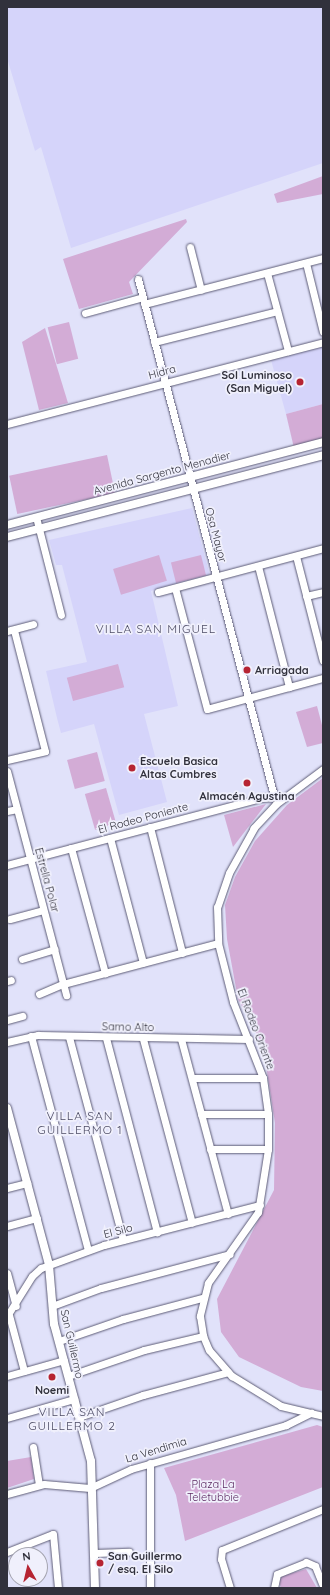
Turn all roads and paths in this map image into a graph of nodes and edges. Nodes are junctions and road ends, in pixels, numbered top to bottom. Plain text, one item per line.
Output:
1 (190, 247) dead end
2 (323, 258) edge
3 (306, 263) junction
4 (267, 273) junction
5 (138, 279) dead end
6 (202, 290) junction
7 (144, 301) junction
8 (277, 311) junction
9 (85, 313) dead end
10 (323, 332) edge
11 (154, 342) junction
12 (323, 342) edge
13 (288, 351) junction
14 (165, 383) junction
15 (7, 424) edge
16 (323, 442) edge
17 (323, 455) edge
18 (190, 476) junction
19 (192, 488) junction
20 (36, 517) junction
21 (7, 525) edge
22 (39, 529) junction
23 (7, 537) edge
24 (323, 548) edge
25 (296, 556) junction
26 (258, 566) junction
27 (215, 577) junction
28 (175, 588) junction
29 (158, 592) dead end
30 (323, 592) edge
31 (306, 596) junction
32 (61, 615) dead end
33 (33, 624) dead end
34 (10, 630) edge
35 (320, 636) edge
36 (323, 662) edge
37 (323, 678) edge
38 (289, 687) junction
39 (248, 698) junction
40 (7, 760) edge
41 (323, 769) edge
42 (7, 771) edge
43 (274, 796) junction
44 (284, 798) junction
45 (17, 809) junction
46 (7, 811) edge
47 (150, 827) junction
48 (110, 838) junction
49 (71, 848) junction
50 (30, 859) junction
51 (7, 865) edge
52 (43, 910) junction
53 (10, 919) dead end
54 (218, 943) junction
55 (54, 949) junction
56 (182, 953) junction
57 (22, 959) dead end
58 (143, 963) junction
59 (105, 973) junction
60 (63, 984) junction
61 (38, 994) dead end
62 (66, 995) dead end
63 (22, 1016) dead end
64 (7, 1020) edge
65 (31, 1036) junction
66 (69, 1037) junction
67 (106, 1038) junction
68 (143, 1039) junction
69 (181, 1039) junction
70 (249, 1039) junction
71 (7, 1042) edge
72 (192, 1078) junction
73 (263, 1078) junction
74 (7, 1108) edge
75 (201, 1114) junction
76 (268, 1114) junction
77 (9, 1120) edge
78 (210, 1149) junction
79 (268, 1149) junction
80 (27, 1183) junction
81 (7, 1188) edge
82 (260, 1205) junction
83 (228, 1214) junction
84 (37, 1218) junction
85 (192, 1223) junction
86 (7, 1226) edge
87 (157, 1232) junction
88 (123, 1240) junction
89 (88, 1250) junction
90 (230, 1254) junction
91 (49, 1265) junction
92 (7, 1273) edge
93 (202, 1298) junction
94 (16, 1306) junction
95 (52, 1306) junction
96 (8, 1315) edge
97 (202, 1336) junction
98 (59, 1341) junction
99 (64, 1360) junction
100 (24, 1371) junction
101 (228, 1372) junction
102 (7, 1376) edge
103 (68, 1376) junction
104 (74, 1399) junction
105 (311, 1413) junction
106 (323, 1416) edge
107 (79, 1417) junction
108 (7, 1418) edge
109 (33, 1447) dead end
110 (150, 1463) junction
111 (39, 1484) junction
112 (94, 1486) junction
113 (7, 1494) edge
114 (323, 1509) edge
115 (7, 1552) edge
116 (129, 1552) dead end
117 (95, 1553) junction
118 (323, 1586) edge
119 (58, 1588) edge
120 (95, 1588) edge
121 (150, 1588) edge
122 (230, 1588) edge
123 (274, 1588) edge

1 - 6 street
2 - 3 street
3 - 4 street
3 - 10 street
4 - 6 street
4 - 8 street
5 - 7 street, Osa Mayor
6 - 7 street
7 - 9 street
7 - 11 street, Osa Mayor
8 - 11 street
8 - 13 street
11 - 14 street, Osa Mayor
12 - 13 street, Hidra
13 - 14 street, Hidra
14 - 15 street, Hidra
14 - 18 street, Osa Mayor
16 - 18 street, Avenida Sargento Menadier
17 - 19 street, Avenida Sargento Menadier
18 - 19 street, Osa Mayor
18 - 20 street, Avenida Sargento Menadier
19 - 22 street, Avenida Sargento Menadier
19 - 27 street, Osa Mayor
20 - 21 street, Avenida Sargento Menadier
20 - 22 street
22 - 23 street, Avenida Sargento Menadier
22 - 32 street
24 - 25 street
25 - 26 street
25 - 31 street
26 - 27 street
26 - 38 street
27 - 28 street
27 - 39 street, Osa Mayor
28 - 29 street
28 - 39 street
30 - 31 street
31 - 35 street
33 - 34 street
34 - 40 street
35 - 36 street
37 - 38 street
38 - 39 street
39 - 43 street, Osa Mayor
41 - 44 street, El Rodeo Oriente
42 - 45 street, Estrella Polar
43 - 44 street, El Rodeo Poniente
43 - 47 street, El Rodeo Poniente
44 - 54 street, El Rodeo Oriente
45 - 46 street
45 - 50 street, Estrella Polar
47 - 48 street, El Rodeo Poniente
47 - 56 street
48 - 49 street, El Rodeo Poniente
48 - 58 street
49 - 50 street, El Rodeo Poniente
49 - 59 street
50 - 51 street, El Rodeo Poniente
50 - 52 street, Estrella Polar
52 - 53 street
52 - 55 street, Estrella Polar
54 - 56 street
54 - 70 street, El Rodeo Oriente
55 - 57 street
55 - 60 street, Estrella Polar
56 - 58 street
58 - 59 street
59 - 60 street
60 - 61 street
60 - 62 street, Estrella Polar
63 - 64 street
65 - 66 street, Samo Alto
65 - 71 street, Samo Alto
65 - 89 street
66 - 67 street, Samo Alto
66 - 88 street
67 - 68 street, Samo Alto
67 - 87 street
68 - 69 street, Samo Alto
68 - 85 street
69 - 70 street, Samo Alto
69 - 72 street
70 - 73 street, El Rodeo Oriente
72 - 73 street
72 - 75 street
73 - 76 street, El Rodeo Oriente
74 - 77 street, San Guillermo
75 - 76 street
75 - 78 street
76 - 79 street, El Rodeo Oriente
77 - 80 street, San Guillermo
78 - 79 street
78 - 83 street
79 - 82 street, El Rodeo Oriente
80 - 81 street
80 - 84 street, San Guillermo
82 - 83 street, El Silo
82 - 90 street, El Rodeo Oriente
83 - 85 street, El Silo
84 - 86 street
84 - 91 street, San Guillermo
85 - 87 street, El Silo
87 - 88 street, El Silo
88 - 89 street, El Silo
89 - 91 street, El Silo
90 - 93 street, El Rodeo Oriente
90 - 95 street
91 - 94 street, El Silo
91 - 95 street, San Guillermo
92 - 94 street
93 - 97 street, El Rodeo Oriente
93 - 98 street
94 - 96 street, El Silo
95 - 98 street, San Guillermo
96 - 100 street
97 - 101 street, El Rodeo Oriente
97 - 103 street
98 - 99 street, San Guillermo
99 - 100 street
99 - 103 street, San Guillermo
100 - 102 street
101 - 105 street, El Rodeo Oriente
101 - 107 street
103 - 104 street, San Guillermo
104 - 107 street, San Guillermo
104 - 108 street
105 - 106 street, El Rodeo Oriente
105 - 110 street, La Vendimia
107 - 112 street, San Guillermo
109 - 111 street
110 - 112 street, La Vendimia
110 - 121 street
111 - 112 street, La Vendimia
111 - 113 street, La Vendimia
112 - 117 street, San Guillermo
114 - 122 street
115 - 119 street
116 - 117 street
117 - 120 street, San Guillermo
118 - 123 street

